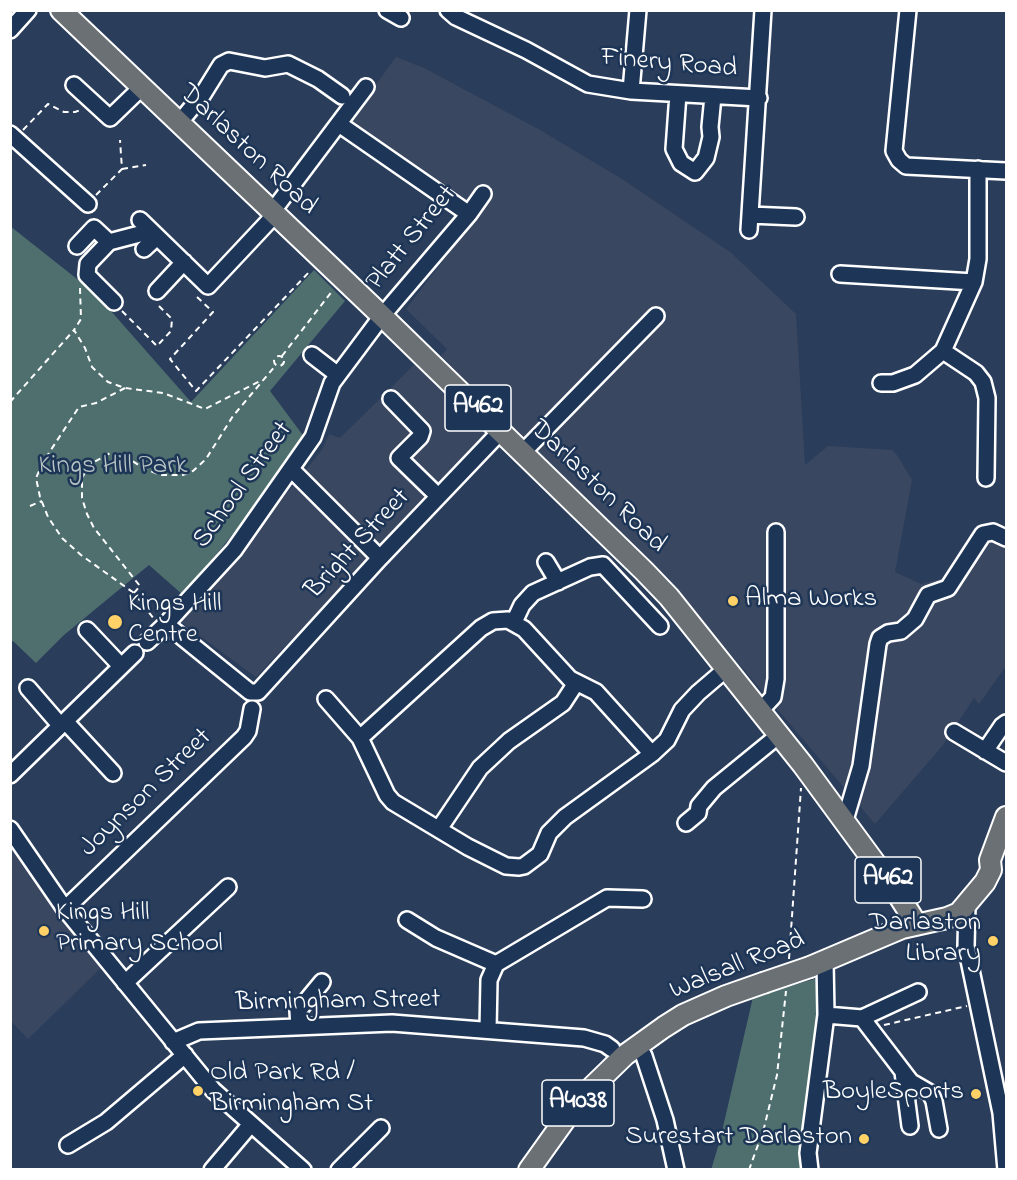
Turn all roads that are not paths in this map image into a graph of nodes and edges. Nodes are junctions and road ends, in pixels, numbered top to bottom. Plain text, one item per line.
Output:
1 (28, 10) edge
2 (61, 10) edge
3 (387, 10) edge
4 (448, 10) edge
5 (638, 10) edge
6 (763, 10) edge
7 (908, 10) edge
8 (401, 18) dead end
9 (10, 30) edge
10 (74, 85) dead end
11 (366, 87) dead end
12 (141, 88) junction
13 (631, 91) junction
14 (678, 94) junction
15 (342, 96) dead end
16 (713, 96) junction
17 (759, 98) junction
18 (179, 123) junction
19 (339, 124) junction
20 (13, 136) edge
21 (978, 169) junction
22 (1006, 171) edge
23 (483, 194) dead end
24 (88, 204) road end
25 (272, 212) junction
26 (468, 214) junction
27 (796, 217) dead end
28 (140, 220) dead end
29 (154, 234) junction
30 (109, 242) junction
31 (77, 246) dead end
32 (144, 249) dead end
33 (184, 262) junction
34 (840, 273) dead end
35 (974, 282) junction
36 (157, 291) road end
37 (117, 306) road end
38 (382, 316) junction
39 (656, 316) dead end
40 (943, 351) junction
41 (312, 355) dead end
42 (338, 375) junction
43 (881, 383) dead end
44 (391, 399) dead end
45 (501, 430) junction
46 (523, 452) junction
47 (291, 469) junction
48 (986, 478) dead end
49 (438, 496) junction
50 (776, 531) dead end
51 (1006, 538) edge
52 (380, 558) junction
53 (546, 562) dead end
54 (558, 582) junction
55 (514, 622) junction
56 (164, 626) junction
57 (660, 626) dead end
58 (87, 630) dead end
59 (147, 642) dead end
60 (135, 653) dead end
61 (120, 665) junction
62 (726, 669) junction
63 (576, 683) junction
64 (28, 688) dead end
65 (326, 699) dead end
66 (253, 701) junction
67 (760, 711) junction
68 (62, 723) junction
69 (1006, 723) edge
70 (954, 732) dead end
71 (779, 735) junction
72 (360, 738) junction
73 (985, 751) junction
74 (651, 754) junction
75 (1006, 764) edge
76 (113, 773) dead end
77 (10, 775) edge
78 (1006, 817) edge
79 (844, 820) junction
80 (686, 823) dead end
81 (10, 829) edge
82 (438, 829) junction
83 (998, 865) edge
84 (228, 887) dead end
85 (643, 899) dead end
86 (967, 905) junction
87 (65, 909) junction
88 (407, 920) dead end
89 (916, 923) junction
90 (496, 964) junction
91 (818, 964) junction
92 (322, 982) dead end
93 (125, 983) junction
94 (918, 993) dead end
95 (826, 1015) junction
96 (866, 1023) junction
97 (299, 1027) junction
98 (488, 1030) junction
99 (173, 1042) junction
100 (638, 1045) junction
101 (612, 1049) dead end
102 (185, 1055) junction
103 (903, 1072) junction
104 (251, 1124) junction
105 (910, 1126) dead end
106 (381, 1128) dead end
107 (939, 1129) dead end
108 (68, 1145) dead end
109 (212, 1170) edge
110 (303, 1170) edge
111 (339, 1170) edge
112 (529, 1170) edge
113 (676, 1170) edge
114 (810, 1170) edge
115 (1006, 1170) edge

1 - 9 street
2 - 12 main road, Darlaston Road / A462
3 - 8 street
4 - 13 street, Finery Road
5 - 13 street
6 - 17 street
7 - 21 street
10 - 12 street
11 - 19 street
12 - 18 main road, Darlaston Road / A462
13 - 14 street, Finery Road
14 - 16 street, Finery Road
14 - 16 street
15 - 18 street
16 - 17 street, Finery Road
17 - 27 street
18 - 25 main road, Darlaston Road / A462
19 - 25 street
19 - 26 street
20 - 24 street
21 - 22 street
21 - 35 street
23 - 26 street, Platt Street
25 - 33 street
25 - 38 main road, Darlaston Road / A462
26 - 38 street, Platt Street
28 - 29 street
29 - 30 street
29 - 32 street
29 - 33 street
30 - 31 street
30 - 37 street
33 - 36 street
34 - 35 street
35 - 40 street
38 - 42 street, School Street
38 - 45 main road, Darlaston Road / A462
39 - 46 street
40 - 43 street
40 - 48 street
41 - 42 street
42 - 47 street, School Street
44 - 49 street
45 - 46 main road, Darlaston Road / A462
45 - 49 street, Bright Street
46 - 62 main road, Darlaston Road / A462
47 - 52 street
47 - 56 street, School Street
49 - 52 street, Bright Street
50 - 67 street
51 - 79 street
52 - 66 street, Bright Street
53 - 54 street
54 - 55 street
54 - 57 street
55 - 63 street
55 - 72 street
56 - 59 street, School Street
56 - 66 street
58 - 61 street
60 - 61 street
61 - 68 street
62 - 67 main road, Darlaston Road / A462
62 - 74 street
63 - 74 street
63 - 82 street
64 - 68 street
65 - 72 street
66 - 87 street, Joynson Street
67 - 71 main road, Darlaston Road / A462
68 - 76 street
68 - 77 street
69 - 73 street
70 - 73 street
71 - 79 main road, Darlaston Road / A462
71 - 80 street
72 - 82 street
73 - 75 street
74 - 82 street
78 - 83 main road, A4038
79 - 89 main road, Darlaston Road / A462
81 - 87 street
83 - 86 main road, A4038
83 - 89 main road, A4038
84 - 93 street
85 - 90 street
86 - 89 main road, A4038
86 - 115 street
87 - 93 street
88 - 90 street
89 - 91 main road, Walsall Road / A4038
90 - 98 street
91 - 95 street
91 - 100 main road, Walsall Road / A4038, bridge
92 - 97 street
93 - 99 street
94 - 96 street
95 - 96 street
95 - 114 street
96 - 103 street
97 - 98 street, Birmingham Street
97 - 99 street, Birmingham Street
98 - 101 street, Birmingham Street
99 - 102 street
100 - 112 main road, Walsall Road / A4038
100 - 113 street
102 - 104 street
102 - 108 street
103 - 105 street
103 - 107 street
104 - 109 street
104 - 110 street
106 - 111 street

